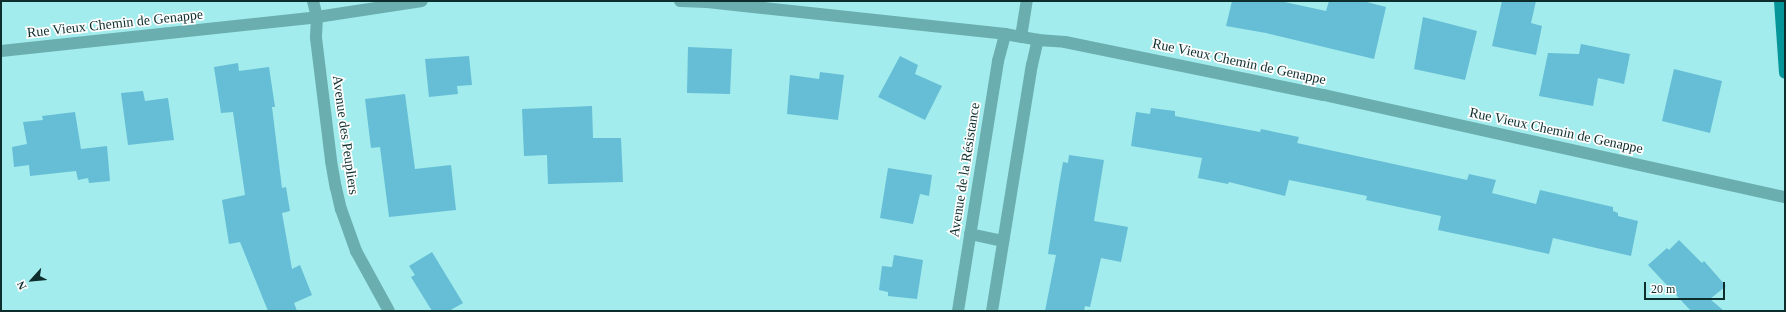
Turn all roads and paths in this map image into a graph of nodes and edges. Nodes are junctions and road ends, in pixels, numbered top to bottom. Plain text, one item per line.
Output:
1 (313, 1) edge
2 (422, 1) edge
3 (680, 1) edge
4 (1027, 1) edge
5 (1780, 1) edge
6 (317, 17) junction
7 (1005, 34) junction
8 (1021, 37) junction
9 (1038, 40) junction
10 (1, 51) edge
11 (1785, 73) edge
12 (1785, 197) edge
13 (970, 234) junction
14 (1003, 241) junction
15 (389, 311) edge
16 (958, 311) edge
17 (992, 311) edge

1 - 6 street, Avenue des Peupliers
2 - 6 street, Rue Vieux Chemin de Genappe
3 - 7 street, Rue Vieux Chemin de Genappe
4 - 8 street
5 - 11 main road
6 - 10 street, Rue Vieux Chemin de Genappe
6 - 15 street, Avenue des Peupliers
7 - 8 street, Rue Vieux Chemin de Genappe
7 - 13 street, Avenue de la Résistance
8 - 9 street, Rue Vieux Chemin de Genappe
9 - 12 street, Rue Vieux Chemin de Genappe
9 - 14 street
13 - 14 street
13 - 16 street, Avenue de la Résistance
14 - 17 street

